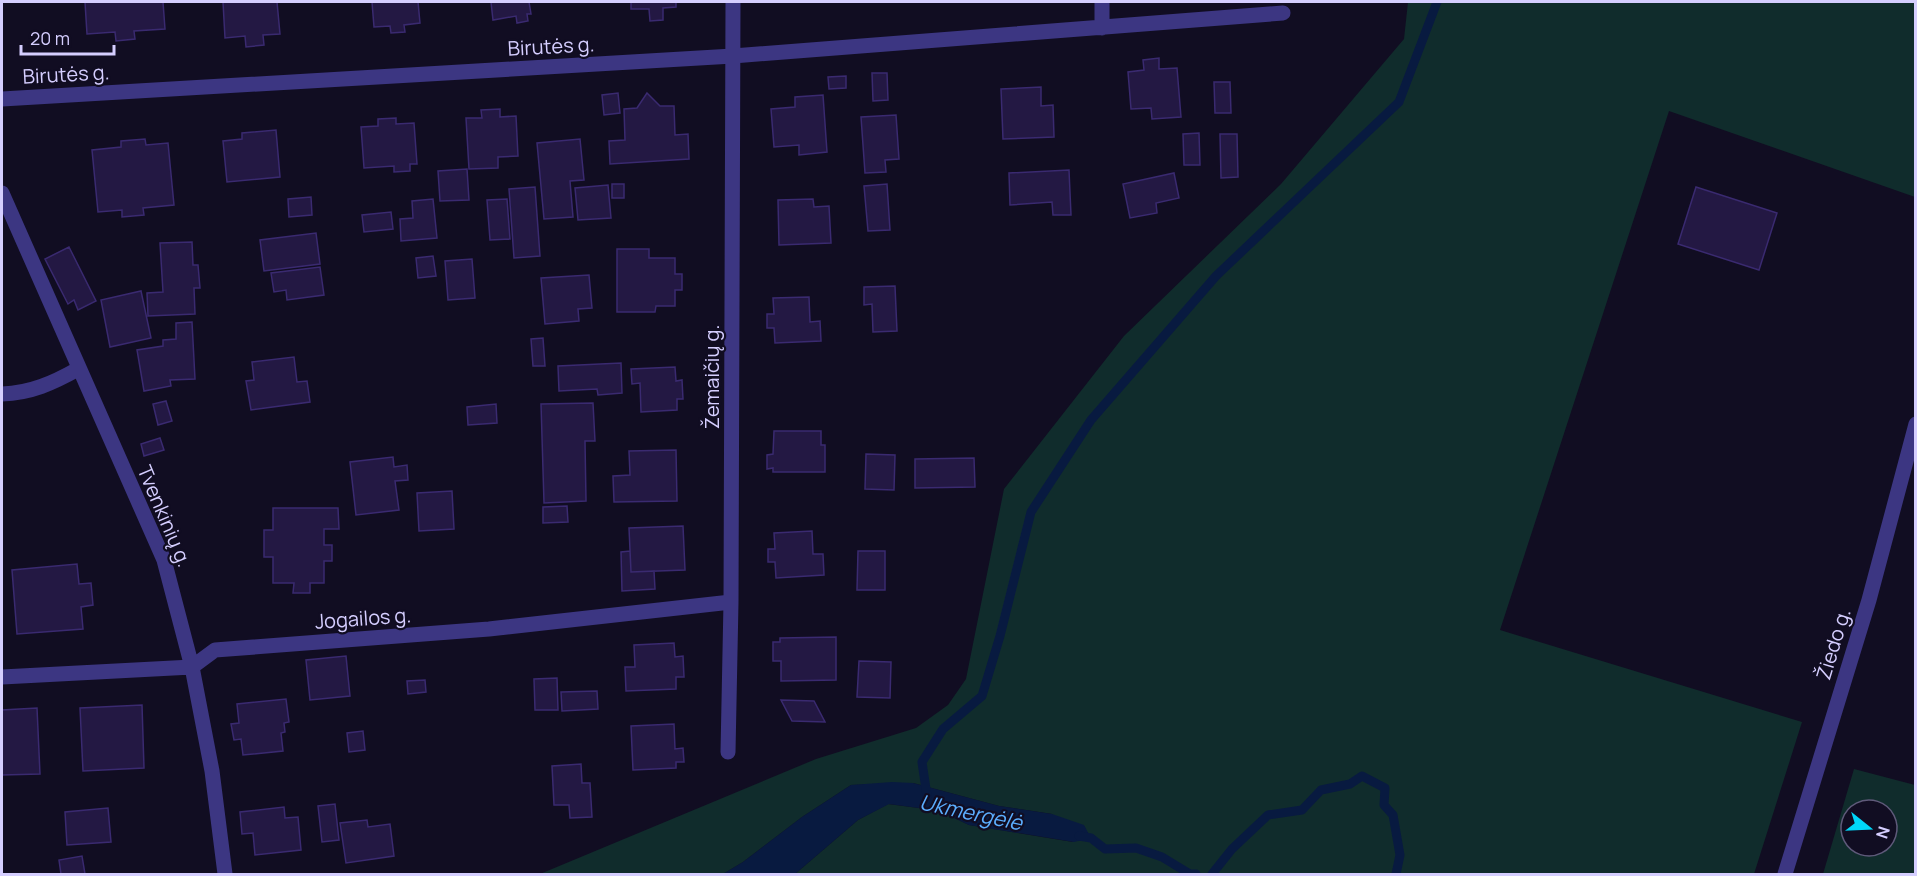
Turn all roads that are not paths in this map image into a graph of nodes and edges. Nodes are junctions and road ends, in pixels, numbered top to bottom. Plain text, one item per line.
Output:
1 (733, 2) edge
2 (1102, 2) edge
3 (1283, 13) dead end
4 (1102, 28) junction
5 (733, 56) junction
6 (2, 99) edge
7 (2, 193) edge
8 (78, 369) junction
9 (2, 394) edge
10 (1916, 424) edge
11 (731, 602) junction
12 (192, 666) junction
13 (2, 677) edge
14 (728, 752) dead end
15 (225, 874) edge
16 (1785, 874) edge

1 - 5 street, Žemaičių g.
2 - 4 street
3 - 4 street, Birutės g.
4 - 5 street, Birutės g.
5 - 6 street, Birutės g.
5 - 11 street, Žemaičių g.
7 - 8 street, Tvenkinių g.
8 - 9 street
8 - 12 street, Tvenkinių g.
10 - 16 street, Žiedo g.
11 - 12 street, Jogailos g.
11 - 14 street, Žemaičių g.
12 - 13 street, Jogailos g.
12 - 15 street, Tvenkinių g.

